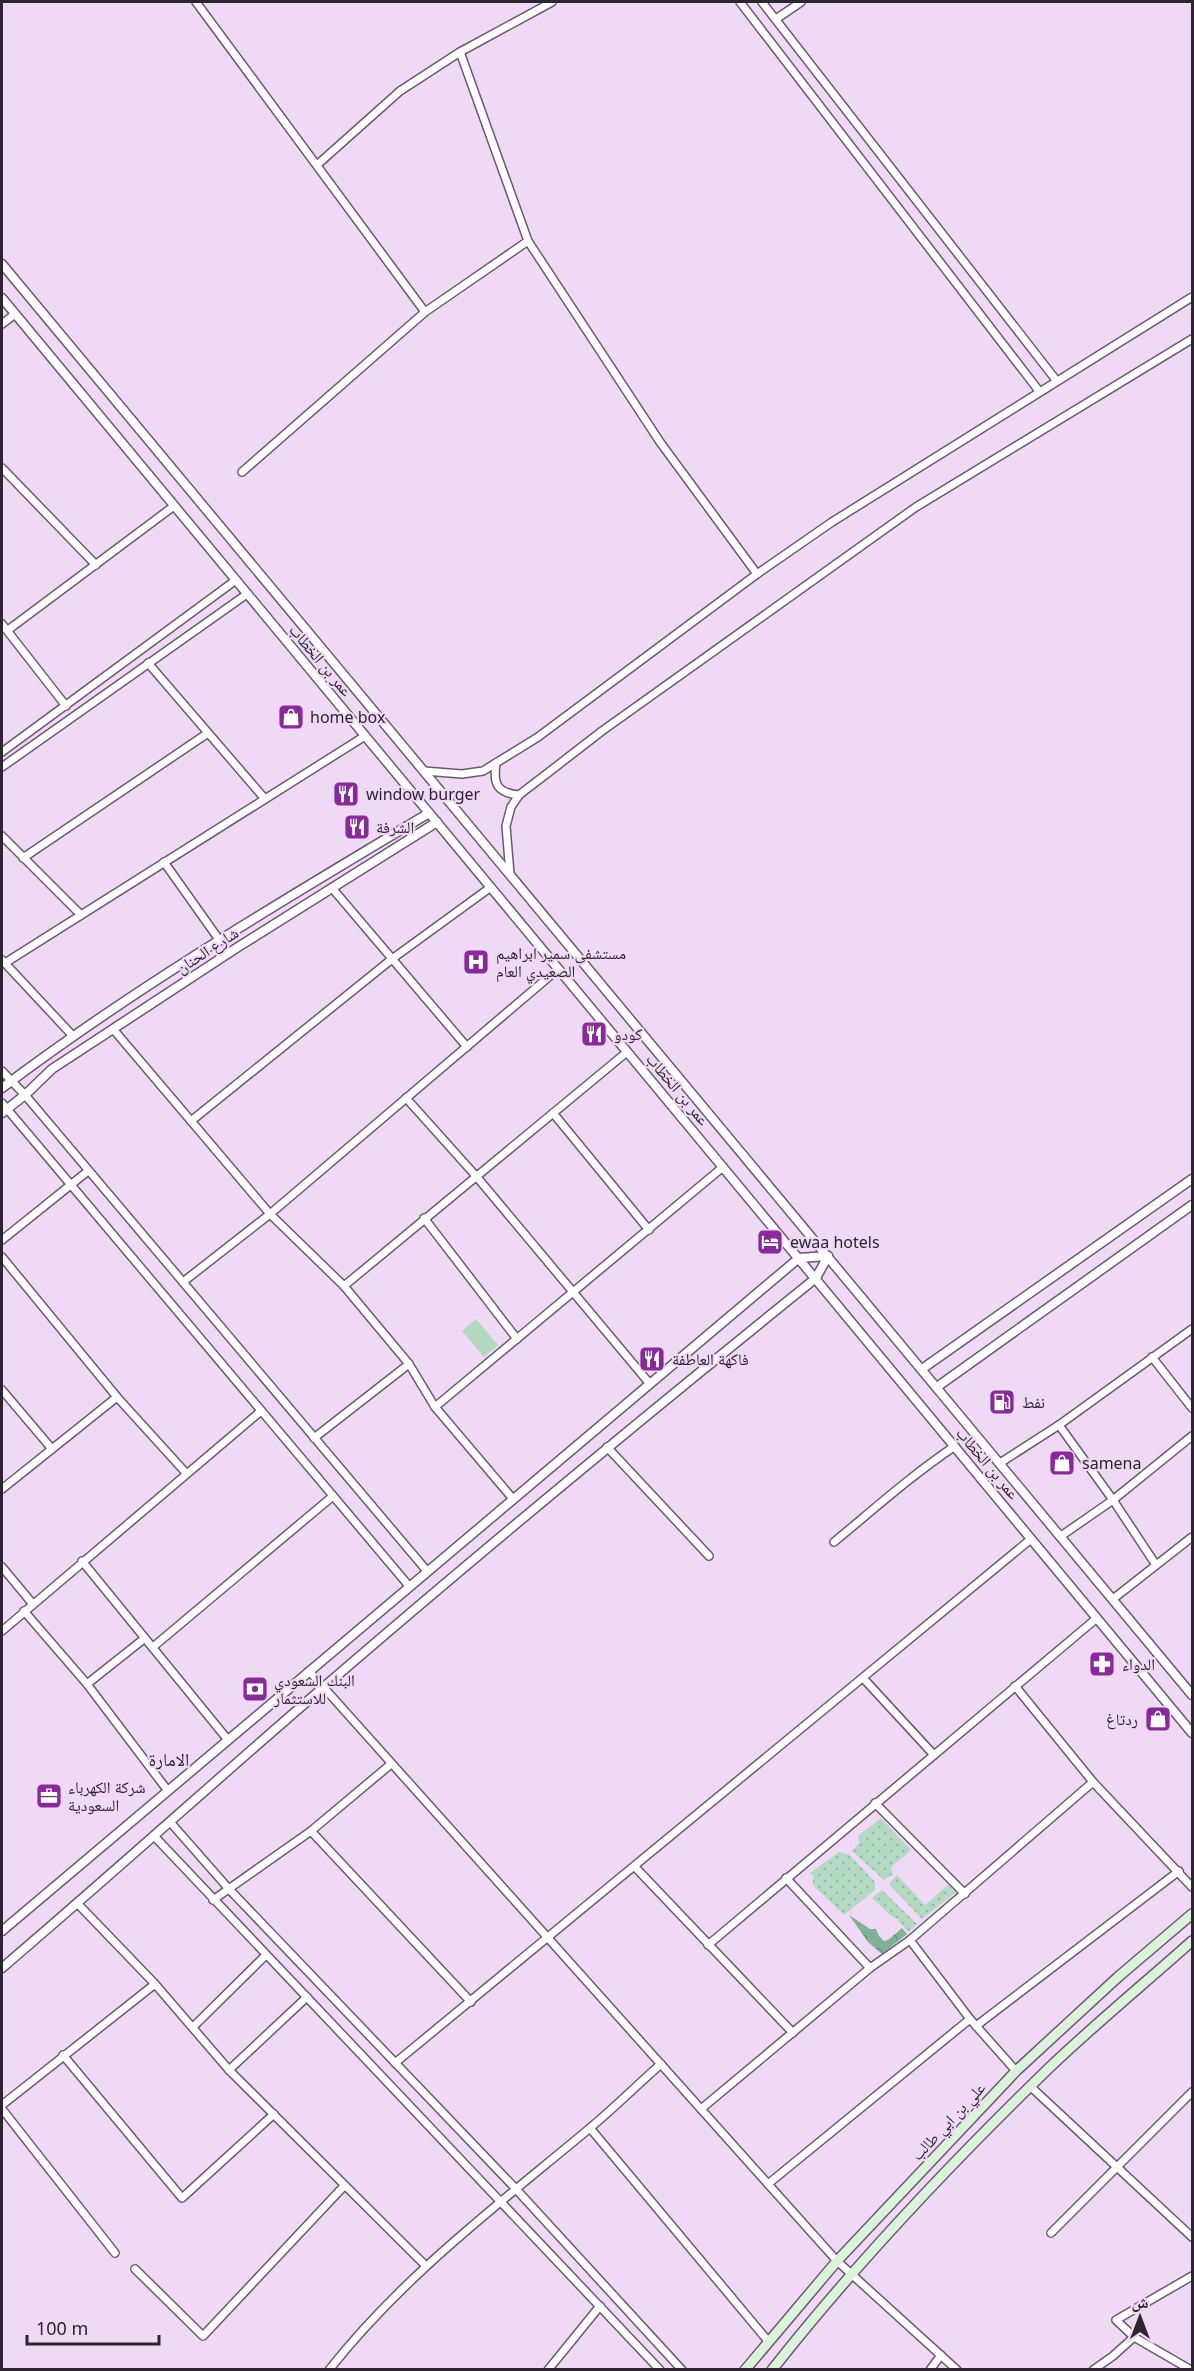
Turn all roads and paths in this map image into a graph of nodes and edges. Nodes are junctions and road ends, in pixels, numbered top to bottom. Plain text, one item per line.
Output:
1 (196, 2) edge
2 (552, 2) edge
3 (741, 2) edge
4 (764, 2) edge
5 (801, 2) edge
6 (776, 19) junction
7 (460, 52) junction
8 (317, 165) junction
9 (528, 241) junction
10 (2, 264) edge
11 (1192, 297) edge
12 (2, 298) edge
13 (425, 312) junction
14 (15, 314) junction
15 (2, 324) edge
16 (1192, 339) edge
17 (1056, 380) junction
18 (1039, 391) junction
19 (2, 468) edge
20 (242, 472) dead end
21 (174, 506) junction
22 (96, 565) junction
23 (758, 574) junction
24 (236, 580) junction
25 (247, 594) junction
26 (2, 624) edge
27 (8, 630) junction
28 (148, 663) junction
29 (66, 706) junction
30 (208, 732) junction
31 (365, 736) junction
32 (2, 752) edge
33 (496, 763) junction
34 (2, 767) edge
35 (424, 771) junction
36 (519, 795) junction
37 (265, 799) junction
38 (429, 813) junction
39 (437, 822) junction
40 (2, 836) edge
41 (23, 858) junction
42 (164, 862) junction
43 (510, 873) junction
44 (491, 887) junction
45 (332, 888) junction
46 (81, 915) junction
47 (220, 941) junction
48 (392, 959) junction
49 (3, 962) edge
50 (558, 969) junction
51 (113, 1029) junction
52 (72, 1035) junction
53 (467, 1047) junction
54 (627, 1052) junction
55 (2, 1071) edge
56 (12, 1081) junction
57 (2, 1088) edge
58 (25, 1095) junction
59 (406, 1098) junction
60 (3, 1108) edge
61 (554, 1113) junction
62 (191, 1121) junction
63 (723, 1167) junction
64 (88, 1170) junction
65 (476, 1176) junction
66 (1192, 1179) edge
67 (71, 1185) junction
68 (1192, 1205) edge
69 (270, 1214) junction
70 (423, 1218) junction
71 (649, 1230) junction
72 (2, 1240) edge
73 (828, 1256) junction
74 (2, 1257) edge
75 (799, 1258) junction
76 (816, 1278) junction
77 (183, 1282) junction
78 (344, 1286) junction
79 (572, 1293) junction
80 (1192, 1329) edge
81 (517, 1339) junction
82 (1152, 1357) junction
83 (409, 1364) junction
84 (922, 1369) junction
85 (650, 1384) junction
86 (937, 1388) junction
87 (2, 1390) edge
88 (117, 1397) junction
89 (435, 1407) junction
90 (1192, 1408) edge
91 (261, 1410) junction
92 (1059, 1425) junction
93 (1192, 1436) edge
94 (314, 1438) junction
95 (955, 1446) junction
96 (607, 1447) junction
97 (52, 1449) junction
98 (1000, 1463) junction
99 (186, 1473) junction
100 (2, 1489) edge
101 (333, 1496) junction
102 (513, 1499) junction
103 (1113, 1500) junction
104 (1061, 1536) junction
105 (1192, 1537) edge
106 (1031, 1539) junction
107 (834, 1542) dead end
108 (709, 1556) dead end
109 (82, 1561) junction
110 (1156, 1565) junction
111 (2, 1567) edge
112 (427, 1571) junction
113 (410, 1587) junction
114 (1113, 1599) junction
115 (32, 1603) junction
116 (24, 1611) junction
117 (1097, 1618) junction
118 (2, 1630) edge
119 (145, 1638) junction
120 (153, 1647) junction
121 (309, 1671) junction
122 (863, 1678) junction
123 (87, 1684) junction
124 (1015, 1686) junction
125 (323, 1688) junction
126 (1192, 1694) edge
127 (1192, 1733) edge
128 (228, 1740) junction
129 (934, 1755) junction
130 (391, 1764) junction
131 (1093, 1782) junction
132 (168, 1791) junction
133 (875, 1803) junction
134 (171, 1823) junction
135 (311, 1831) junction
136 (155, 1837) junction
137 (635, 1867) junction
138 (1179, 1871) junction
139 (786, 1878) junction
140 (1192, 1887) edge
141 (228, 1888) junction
142 (966, 1894) junction
143 (213, 1900) junction
144 (77, 1904) junction
145 (1192, 1914) edge
146 (2, 1931) edge
147 (548, 1938) junction
148 (910, 1940) junction
149 (1192, 1941) edge
150 (708, 1945) junction
151 (266, 1955) junction
152 (2, 1968) edge
153 (870, 1968) junction
154 (155, 1984) junction
155 (307, 1997) junction
156 (471, 2002) junction
157 (970, 2019) junction
158 (976, 2026) junction
159 (193, 2027) junction
160 (793, 2033) junction
161 (63, 2055) junction
162 (395, 2063) junction
163 (661, 2064) junction
164 (228, 2070) junction
165 (1016, 2071) junction
166 (1031, 2087) junction
167 (1192, 2092) edge
168 (2, 2107) edge
169 (701, 2109) junction
170 (274, 2114) junction
171 (590, 2128) junction
172 (1116, 2168) junction
173 (768, 2184) junction
174 (344, 2186) junction
175 (514, 2188) junction
176 (500, 2200) junction
177 (1051, 2233) dead end
178 (1191, 2233) edge
179 (115, 2253) dead end
180 (837, 2261) junction
181 (426, 2266) junction
182 (135, 2270) dead end
183 (850, 2275) junction
184 (1192, 2276) edge
185 (600, 2306) junction
186 (1134, 2337) junction
187 (768, 2342) junction
188 (941, 2355) junction
189 (548, 2369) edge
190 (329, 2370) edge
191 (660, 2370) edge
192 (682, 2370) edge
193 (745, 2370) edge
194 (772, 2370) edge
195 (930, 2370) edge
196 (957, 2370) edge
197 (1093, 2370) edge
198 (1191, 2370) edge

1 - 8 street
2 - 7 street
3 - 18 street
4 - 6 street
5 - 6 street
6 - 17 street
7 - 8 street
7 - 9 street
8 - 13 street
9 - 13 street
9 - 23 street
10 - 35 street, عمر بن الخطاب
11 - 17 street
12 - 14 street, عمر بن الخطاب
13 - 20 street
14 - 15 street
14 - 21 street, عمر بن الخطاب
16 - 36 street
17 - 18 street
18 - 23 street
19 - 22 street
21 - 22 street
21 - 24 street, عمر بن الخطاب
22 - 27 street
23 - 33 street
24 - 25 street, عمر بن الخطاب
24 - 29 street
25 - 28 street
25 - 31 street, عمر بن الخطاب
26 - 27 street
27 - 29 street
28 - 30 street
28 - 34 street
29 - 32 street
30 - 37 street
30 - 41 street
31 - 37 street
31 - 38 street, عمر بن الخطاب
33 - 35 street
33 - 36 street
35 - 43 street, عمر بن الخطاب
36 - 43 street
37 - 42 street
38 - 39 street, عمر بن الخطاب
38 - 47 street, شارع الحنان
39 - 44 street, عمر بن الخطاب
39 - 45 street, شارع الحنان
40 - 41 street
41 - 46 street
42 - 46 street
42 - 47 street
43 - 73 street, عمر بن الخطاب
44 - 48 street
44 - 50 street, عمر بن الخطاب
45 - 48 street
45 - 51 street, شارع الحنان
46 - 49 street
47 - 52 street, شارع الحنان
48 - 53 street
48 - 62 street
49 - 52 street
50 - 53 street
50 - 54 street, عمر بن الخطاب
51 - 58 street, شارع الحنان
51 - 62 street
52 - 56 street, شارع الحنان
53 - 59 street
54 - 61 street
54 - 63 street, عمر بن الخطاب
55 - 56 street
56 - 57 street, شارع الحنان
56 - 58 street
58 - 60 street, شارع الحنان
58 - 64 street
59 - 65 street
59 - 69 street
60 - 67 street
61 - 65 street
61 - 71 street
62 - 69 street
63 - 71 street
63 - 75 street, عمر بن الخطاب
64 - 67 street
64 - 77 street
65 - 70 street
65 - 79 street
66 - 84 street
67 - 72 street
67 - 91 street
68 - 86 street
69 - 77 street
69 - 78 street
70 - 78 street
70 - 81 street
71 - 79 street
73 - 75 street
73 - 76 street
73 - 84 street, عمر بن الخطاب
74 - 88 street
75 - 76 street, عمر بن الخطاب
75 - 85 street
76 - 95 street, عمر بن الخطاب
76 - 96 street
77 - 94 street
78 - 83 street
79 - 81 street
79 - 85 street
80 - 82 street
81 - 89 street
82 - 90 street
82 - 92 street
83 - 89 street
83 - 94 street
84 - 86 street, عمر بن الخطاب
85 - 102 street
86 - 98 street, عمر بن الخطاب
87 - 97 street
88 - 97 street
88 - 99 street
89 - 102 street
91 - 99 street
91 - 101 street
92 - 98 street
92 - 103 street
93 - 103 street
94 - 112 street
95 - 106 street, عمر بن الخطاب
95 - 107 street
96 - 108 street
96 - 125 street
97 - 100 street
98 - 104 street, عمر بن الخطاب
99 - 109 street
101 - 113 street
101 - 120 street
102 - 112 street
103 - 104 street
103 - 110 street
104 - 114 street, عمر بن الخطاب
105 - 110 street
106 - 117 street, عمر بن الخطاب
106 - 122 street
109 - 115 street
109 - 119 street
110 - 114 street
111 - 115 street
112 - 113 street
113 - 121 street
114 - 126 street, عمر بن الخطاب
115 - 116 street
116 - 118 street
116 - 123 street
117 - 124 street
117 - 127 street, عمر بن الخطاب
119 - 120 street
119 - 123 street
120 - 128 street
121 - 125 street
121 - 128 street
122 - 129 street
122 - 137 street
123 - 132 street
124 - 129 street
124 - 131 street
125 - 130 street
125 - 134 street
128 - 132 street
129 - 133 street
130 - 135 street
130 - 147 street
131 - 138 street
131 - 142 street
132 - 146 street
133 - 139 street
133 - 142 street
134 - 136 street
134 - 141 street
135 - 141 street
135 - 156 street
136 - 143 street
136 - 144 street
137 - 147 street
137 - 150 street
138 - 140 street
138 - 158 street
139 - 150 street
139 - 153 street
141 - 143 street
141 - 162 street
142 - 148 street
143 - 151 street
144 - 152 street
144 - 154 street
145 - 165 main road, علي بن ابي طالب
147 - 156 street
147 - 163 street
148 - 153 street
148 - 157 street
149 - 166 main road, علي بن ابي طالب
150 - 160 street
151 - 155 street
151 - 159 street
153 - 160 street
154 - 159 street
154 - 161 street
155 - 164 street
155 - 176 street
156 - 162 street
157 - 158 street
157 - 173 street
158 - 165 street
159 - 164 street
160 - 169 street
161 - 168 street
161 - 170 street
162 - 175 street
163 - 169 street
163 - 171 street
164 - 170 street
165 - 180 main road, علي بن ابي طالب
166 - 172 street
166 - 183 main road, علي بن ابي طالب
167 - 172 street
168 - 179 street
169 - 173 street
170 - 174 street
171 - 175 street
171 - 187 street
172 - 177 street
172 - 178 street
173 - 180 street
174 - 181 street
174 - 182 street
175 - 176 street
175 - 192 street
176 - 181 street
176 - 185 street
180 - 183 street
180 - 187 main road, علي بن ابي طالب
181 - 190 street
183 - 188 street
183 - 194 main road, علي بن ابي طالب
184 - 186 street
185 - 189 street
185 - 191 street
186 - 197 street
186 - 198 street
187 - 193 main road, علي بن ابي طالب
188 - 195 street
188 - 196 street

